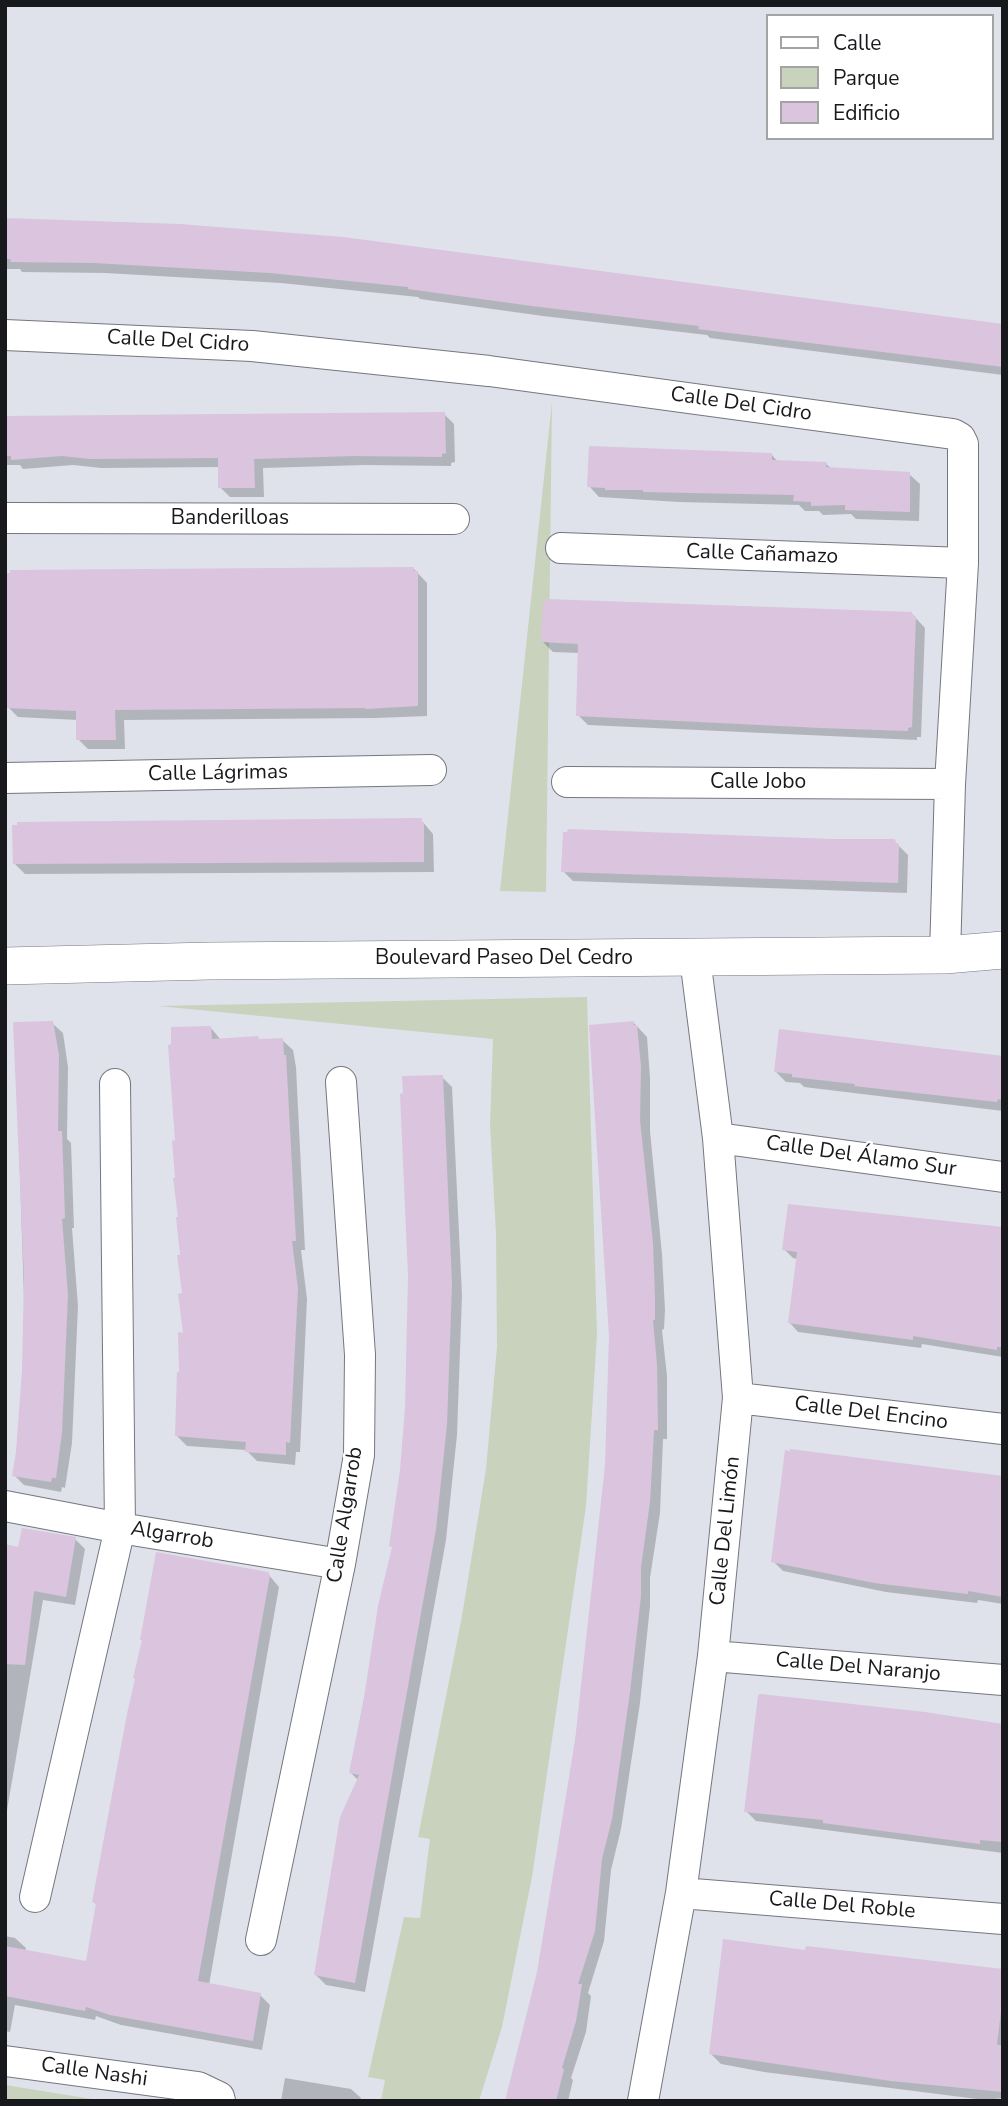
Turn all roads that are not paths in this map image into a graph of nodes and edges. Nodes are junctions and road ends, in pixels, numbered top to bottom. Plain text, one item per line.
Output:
1 (5, 335) edge
2 (5, 519) edge
3 (454, 519) dead end
4 (561, 548) dead end
5 (963, 563) junction
6 (431, 770) dead end
7 (5, 778) edge
8 (567, 782) dead end
9 (950, 784) junction
10 (1003, 950) edge
11 (945, 955) junction
12 (695, 958) junction
13 (5, 966) edge
14 (341, 1082) dead end
15 (114, 1084) dead end
16 (718, 1138) junction
17 (1003, 1177) edge
18 (738, 1398) junction
19 (1003, 1429) edge
20 (5, 1506) edge
21 (120, 1528) junction
22 (340, 1564) junction
23 (713, 1656) junction
24 (1003, 1679) edge
25 (681, 1893) junction
26 (35, 1897) dead end
27 (1003, 1919) edge
28 (261, 1940) dead end
29 (5, 2061) edge
30 (220, 2101) edge
31 (643, 2101) edge

1 - 5 street, Calle Del Cidro
2 - 3 street, Banderilloas
4 - 5 street, Calle Cañamazo
5 - 9 street, Calle Del Cidro
6 - 7 street, Calle Lágrimas
8 - 9 street, Calle Jobo
9 - 11 street, Calle Del Cidro
10 - 11 street, Boulevard Paseo Del Cedro
11 - 12 street, Boulevard Paseo Del Cedro
12 - 13 street, Boulevard Paseo Del Cedro
12 - 16 street, Calle Del Limón
14 - 22 street, Calle Algarrob
15 - 21 street
16 - 17 street, Calle Del Álamo Sur
16 - 18 street, Calle Del Limón
18 - 19 street, Calle Del Encino
18 - 23 street, Calle Del Limón
20 - 21 street, Algarrob
21 - 22 street, Algarrob
21 - 26 street
22 - 28 street, Calle Algarrob
23 - 24 street, Calle Del Naranjo
23 - 25 street, Calle Del Limón
25 - 27 street, Calle Del Roble
25 - 31 street, Calle Del Limón
29 - 30 street, Calle Nashi

